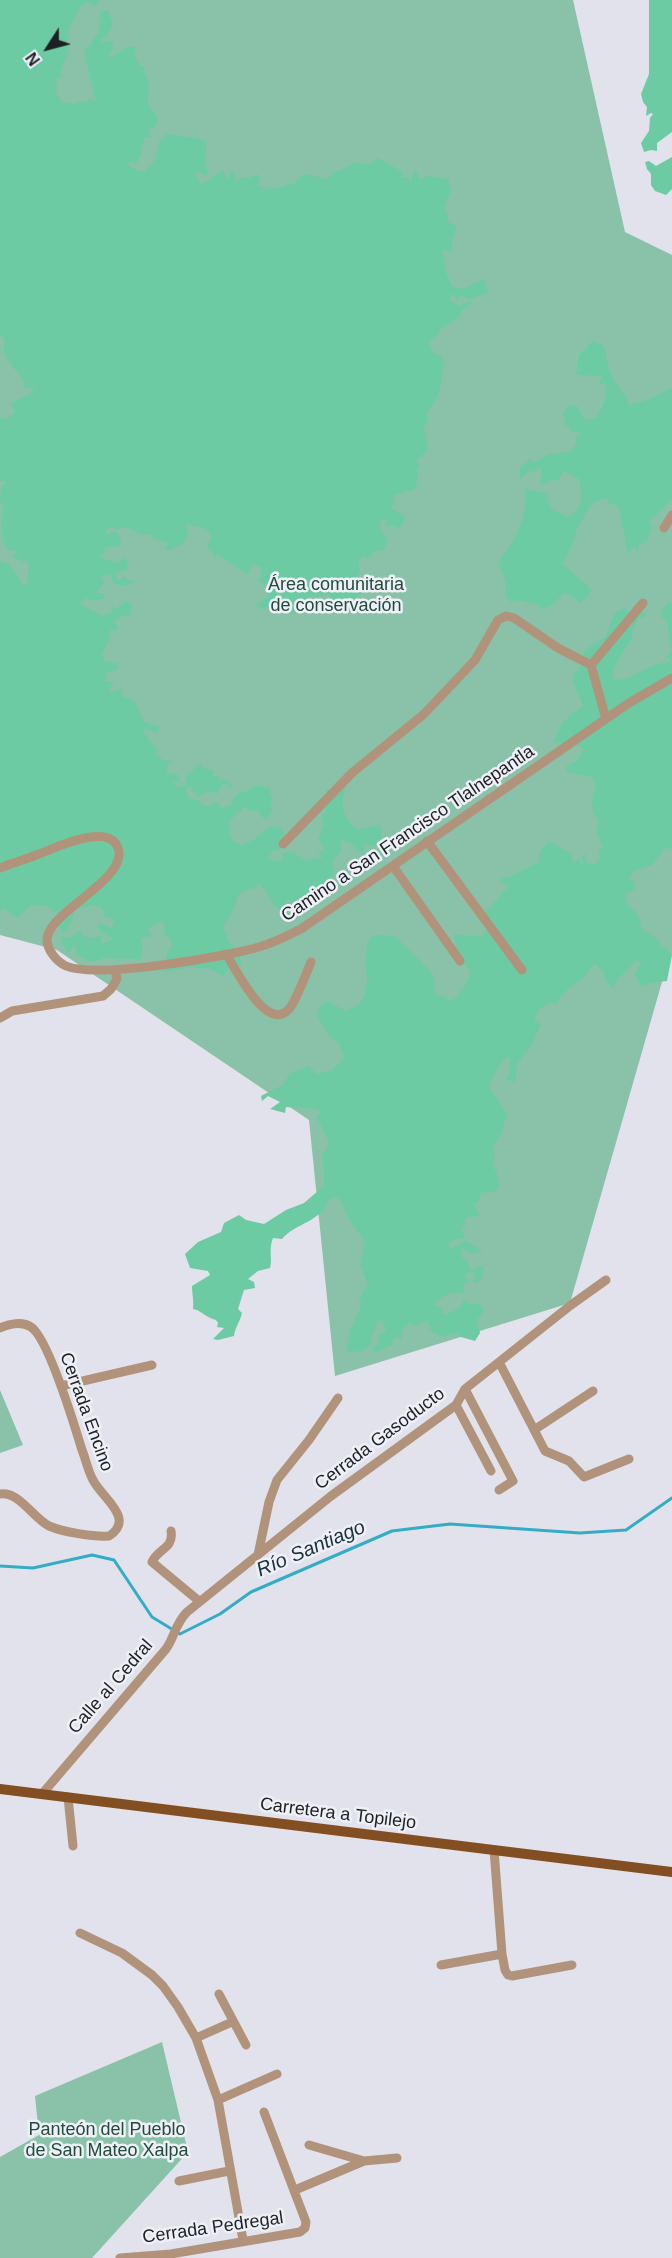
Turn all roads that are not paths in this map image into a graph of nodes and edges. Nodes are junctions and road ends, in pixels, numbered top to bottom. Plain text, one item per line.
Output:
1 (672, 515) edge
2 (664, 528) dead end
3 (643, 603) dead end
4 (591, 665) junction
5 (672, 678) edge
6 (606, 719) junction
7 (427, 841) junction
8 (283, 843) dead end
9 (393, 866) junction
10 (0, 868) edge
11 (226, 954) junction
12 (459, 961) dead end
13 (311, 962) dead end
14 (115, 970) junction
15 (522, 970) dead end
16 (0, 1018) edge
17 (606, 1280) dead end
18 (0, 1328) edge
19 (499, 1362) junction
20 (152, 1365) dead end
21 (61, 1386) junction
22 (465, 1389) junction
23 (593, 1391) dead end
24 (338, 1398) dead end
25 (456, 1405) junction
26 (534, 1430) junction
27 (629, 1459) dead end
28 (491, 1471) dead end
29 (499, 1490) dead end
30 (0, 1494) edge
31 (171, 1531) dead end
32 (258, 1555) junction
33 (200, 1601) junction
34 (0, 1789) edge
35 (42, 1794) junction
36 (68, 1797) junction
37 (73, 1846) dead end
38 (494, 1850) junction
39 (672, 1872) edge
40 (80, 1933) dead end
41 (502, 1954) junction
42 (441, 1965) dead end
43 (572, 1965) dead end
44 (219, 1994) dead end
45 (232, 2022) junction
46 (196, 2038) junction
47 (246, 2045) dead end
48 (277, 2073) dead end
49 (218, 2100) junction
50 (264, 2112) dead end
51 (309, 2145) dead end
52 (397, 2158) dead end
53 (364, 2161) junction
54 (229, 2171) junction
55 (179, 2181) dead end
56 (295, 2190) junction
57 (243, 2240) junction
58 (149, 2256) edge
59 (120, 2258) edge

1 - 2 street
3 - 4 street
4 - 6 street
4 - 8 street
5 - 6 street, Camino a San Francisco Tlalnepantla
6 - 7 street, Camino a San Francisco Tlalnepantla
7 - 9 street, Camino a San Francisco Tlalnepantla
7 - 15 street
9 - 11 street, Camino a San Francisco Tlalnepantla
9 - 12 street
10 - 14 street, Camino a San Francisco Tlalnepantla
11 - 13 street
11 - 14 street, Camino a San Francisco Tlalnepantla
14 - 16 street
17 - 19 street, Cerrada Gasoducto
18 - 21 street, Cerrada Encino
19 - 22 street, Cerrada Gasoducto
19 - 26 street
20 - 21 street
21 - 30 street, Cerrada Encino
22 - 25 street, Cerrada Gasoducto
22 - 29 street
23 - 26 street
24 - 32 street
25 - 28 street
25 - 32 street, Cerrada Gasoducto
26 - 27 street
31 - 33 street
32 - 33 street, Cerrada Gasoducto
33 - 35 street, Calle al Cedral
34 - 35 main road, Carretera a Topilejo
35 - 36 main road, Carretera a Topilejo
36 - 37 street
36 - 38 main road, Carretera a Topilejo
38 - 39 main road, Carretera a Topilejo
38 - 41 street
40 - 46 street
41 - 42 street
41 - 43 street
44 - 45 street
45 - 46 street
45 - 47 street
46 - 49 street
48 - 49 street
49 - 54 street
50 - 56 street, Cerrada Pedregal
51 - 53 street
52 - 53 street, Cerrada Pedregal
53 - 56 street, Cerrada Pedregal
54 - 55 street
54 - 57 street
56 - 57 street, Cerrada Pedregal
57 - 58 street, Cerrada Pedregal
58 - 59 street, Cerrada Pedregal

